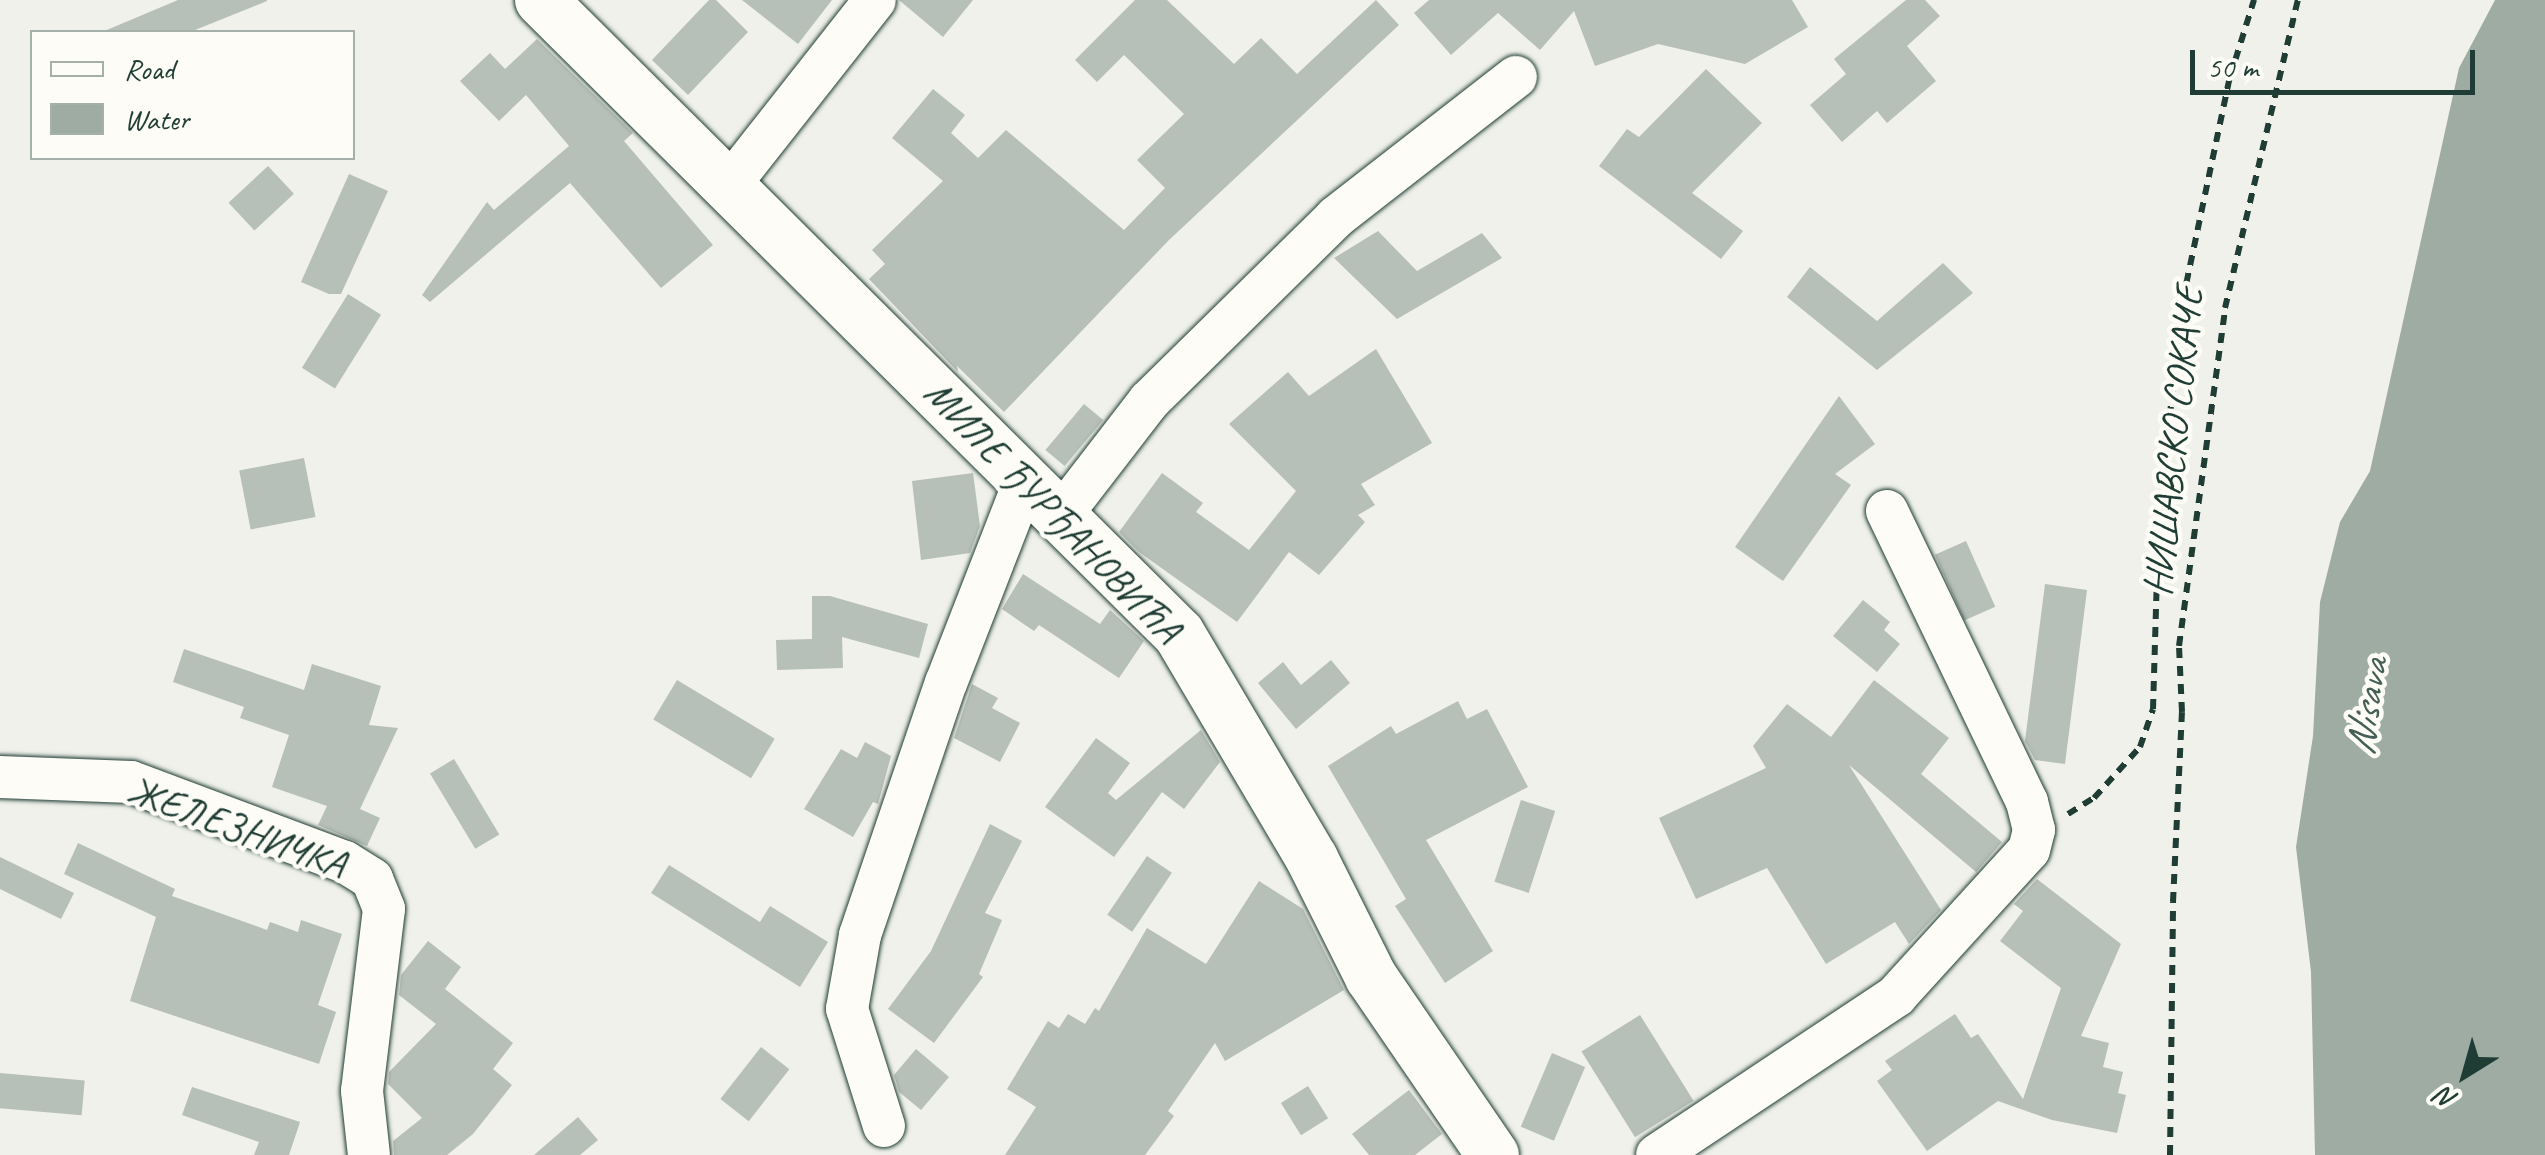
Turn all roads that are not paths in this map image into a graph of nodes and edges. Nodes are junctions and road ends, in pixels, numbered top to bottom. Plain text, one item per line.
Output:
1 (541, 0) edge
2 (875, 0) edge
3 (1516, 77) dead end
4 (727, 188) junction
5 (1044, 496) junction
6 (1887, 510) dead end
7 (0, 778) edge
8 (884, 1126) dead end
9 (369, 1155) edge
10 (1493, 1155) edge
11 (1658, 1155) edge

1 - 4 street, МИЛЕ ЂУРЂАНОВИЋА
2 - 4 street
3 - 5 street
4 - 5 street, МИЛЕ ЂУРЂАНОВИЋА
5 - 8 street
5 - 10 street, МИЛЕ ЂУРЂАНОВИЋА
6 - 11 street
7 - 9 street, ЖЕЛЕЗНИЧКА

